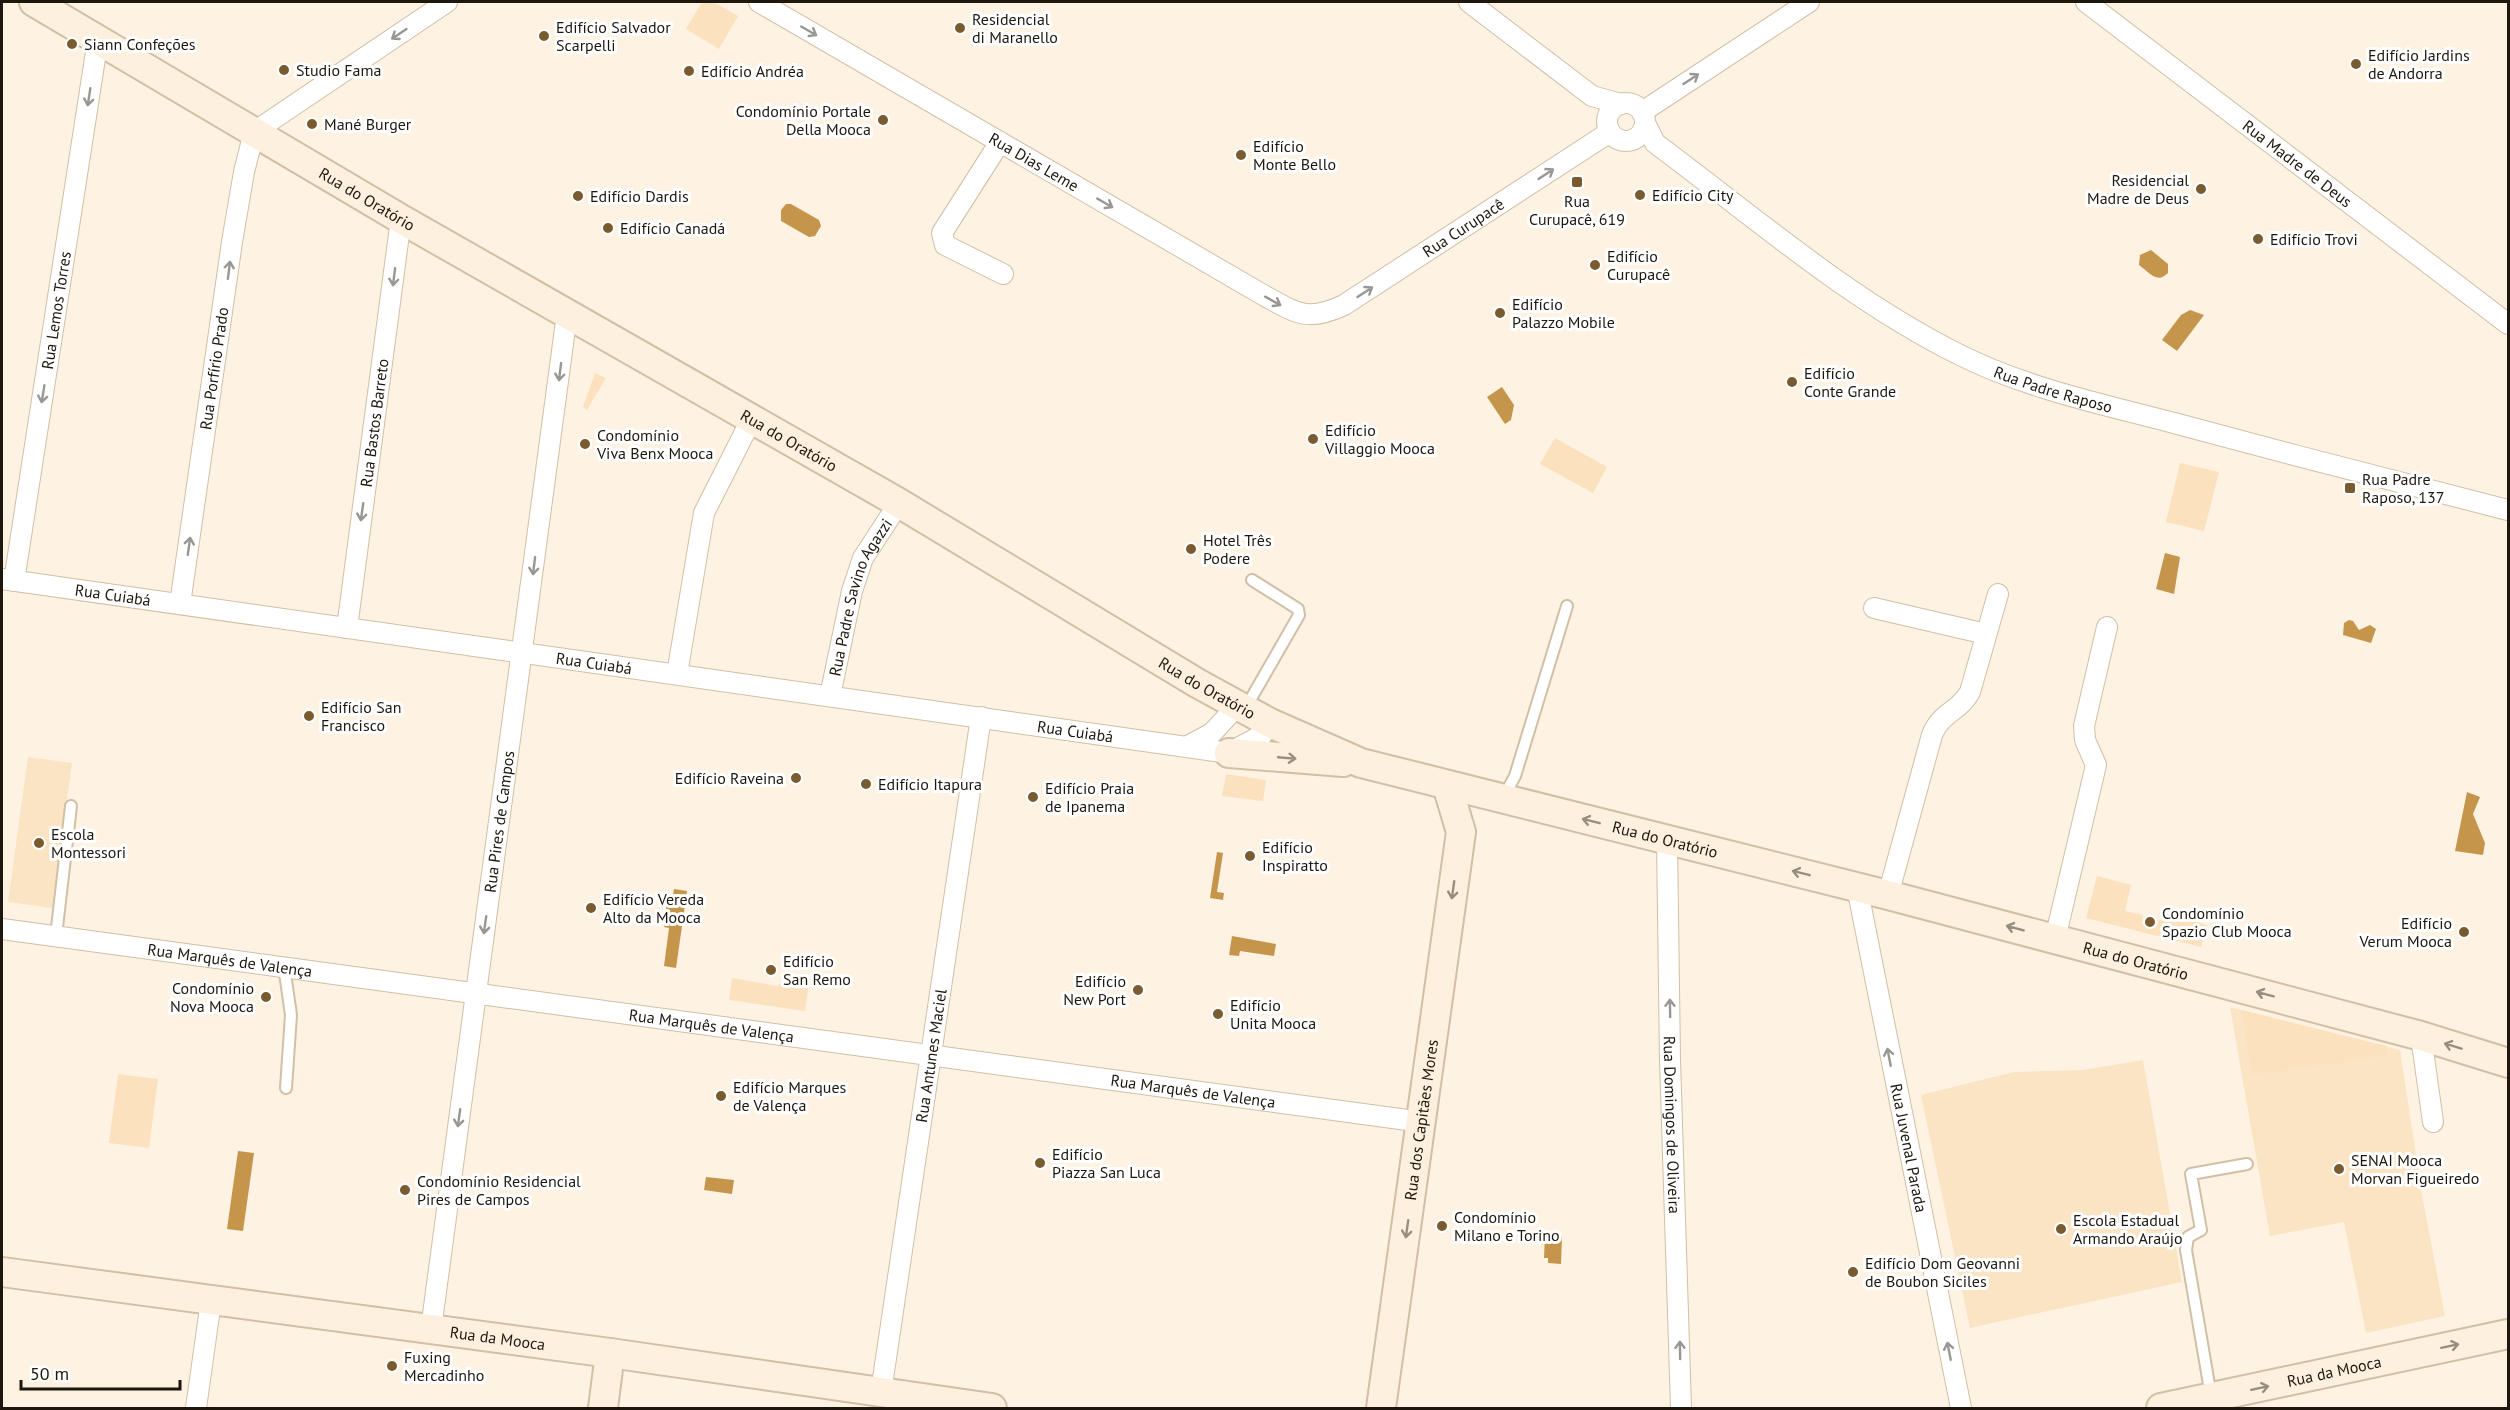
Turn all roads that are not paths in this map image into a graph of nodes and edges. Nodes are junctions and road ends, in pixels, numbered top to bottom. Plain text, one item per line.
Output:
1 (447, 2) edge
2 (759, 2) edge
3 (1469, 2) edge
4 (2086, 2) edge
5 (48, 5) edge
6 (1796, 5) edge
7 (98, 39) junction
8 (1592, 96) junction
9 (1621, 104) junction
10 (1644, 117) junction
11 (1609, 127) junction
12 (254, 132) junction
13 (1631, 140) junction
14 (1000, 142) junction
15 (1655, 143) junction
16 (401, 219) junction
17 (1003, 274) dead end
18 (567, 314) junction
19 (1312, 316) joint
20 (2508, 324) edge
21 (751, 420) junction
22 (899, 503) junction
23 (2508, 510) edge
24 (8, 580) edge
25 (1252, 580) dead end
26 (1998, 594) dead end
27 (180, 604) junction
28 (1567, 606) dead end
29 (1874, 608) dead end
30 (2107, 627) dead end
31 (347, 628) junction
32 (1986, 634) junction
33 (523, 653) junction
34 (677, 674) junction
35 (830, 696) junction
36 (1241, 708) junction
37 (981, 717) junction
38 (1270, 723) junction
39 (1188, 746) junction
40 (1229, 753) junction
41 (1361, 763) junction
42 (1447, 785) junction
43 (1502, 799) junction
44 (71, 806) dead end
45 (1461, 832) junction
46 (1667, 840) junction
47 (1857, 887) junction
48 (1888, 895) junction
49 (2, 928) edge
50 (56, 936) junction
51 (2055, 939) junction
52 (284, 966) junction
53 (475, 992) junction
54 (2421, 1036) junction
55 (931, 1057) junction
56 (2508, 1063) edge
57 (286, 1088) dead end
58 (1422, 1122) junction
59 (2433, 1122) dead end
60 (2247, 1164) dead end
61 (2, 1272) edge
62 (211, 1300) junction
63 (431, 1329) junction
64 (2508, 1334) edge
65 (610, 1353) junction
66 (881, 1392) junction
67 (2212, 1398) junction
68 (196, 1408) edge
69 (603, 1408) edge
70 (992, 1408) edge
71 (1381, 1408) edge
72 (1681, 1408) edge
73 (1961, 1408) edge
74 (2161, 1408) edge

1 -> 12 street
2 -> 14 street, Rua Dias Leme
3 - 8 street
4 - 20 street, Rua Madre de Deus
5 - 7 street, Rua do Oratório
10 -> 6 street
7 - 12 street, Rua do Oratório
7 -> 24 street, Rua Lemos Torres
8 - 9 street
8 - 11 street
9 - 10 street
9 - 11 street
10 - 13 street
10 - 15 street, Rua Padre Raposo
11 - 13 street
19 -> 11 street, Rua Curupacê
12 - 16 street, Rua do Oratório
27 -> 12 street, Rua Porfírio Prado
13 - 15 street, Rua Padre Raposo
14 - 17 street
14 -> 19 street, Rua Dias Leme
15 - 23 street, Rua Padre Raposo
16 - 18 street, Rua do Oratório
16 -> 31 street, Rua Bastos Barreto
18 - 21 street, Rua do Oratório
18 -> 33 street, Rua Pires de Campos
21 - 22 street, Rua do Oratório
21 - 34 street
22 - 35 street, Rua Padre Savino Agazzi
22 - 36 street, Rua do Oratório
24 - 27 street, Rua Cuiabá
25 - 36 lane
26 - 32 street
27 - 31 street, Rua Cuiabá
28 - 43 lane
29 - 32 street
30 - 51 street
31 - 33 street, Rua Cuiabá
32 - 48 street
33 - 34 street, Rua Cuiabá
33 -> 53 street, Rua Pires de Campos
34 - 35 street, Rua Cuiabá
35 - 37 street, Rua Cuiabá
36 - 38 street, Rua do Oratório
36 - 39 street
37 - 39 street, Rua Cuiabá
37 - 55 street, Rua Antunes Maciel
38 - 40 street
38 - 41 street, Rua do Oratório
39 - 40 street, Rua Cuiabá
40 -> 41 street
41 - 42 street, Rua do Oratório
42 - 43 street, Rua do Oratório
42 - 45 street, Rua dos Capitães Mores
43 - 45 street
46 -> 43 street, Rua do Oratório
44 - 50 lane
45 -> 58 street, Rua dos Capitães Mores
47 -> 46 street, Rua do Oratório
72 -> 46 street, Rua Domingos de Oliveira
47 - 48 street, Rua do Oratório
73 -> 47 street, Rua Juvenal Parada
51 -> 48 street, Rua do Oratório
49 - 50 street, Rua Marquês de Valença
50 - 52 street, Rua Marquês de Valença
54 -> 51 street, Rua do Oratório
52 - 53 street, Rua Marquês de Valença
52 - 57 lane
53 - 55 street, Rua Marquês de Valença
53 -> 63 street, Rua Pires de Campos
56 -> 54 street, Rua do Oratório
54 - 59 street
55 - 58 street, Rua Marquês de Valença
55 - 66 street, Rua Antunes Maciel
58 -> 71 street, Rua dos Capitães Mores
60 - 67 lane
61 - 62 street, Rua da Mooca
62 - 63 street, Rua da Mooca
62 - 68 street
63 - 65 street, Rua da Mooca
67 -> 64 street, Rua da Mooca
65 - 66 street, Rua da Mooca
65 - 69 street
66 - 70 street, Rua da Mooca
67 - 74 street, Rua da Mooca

